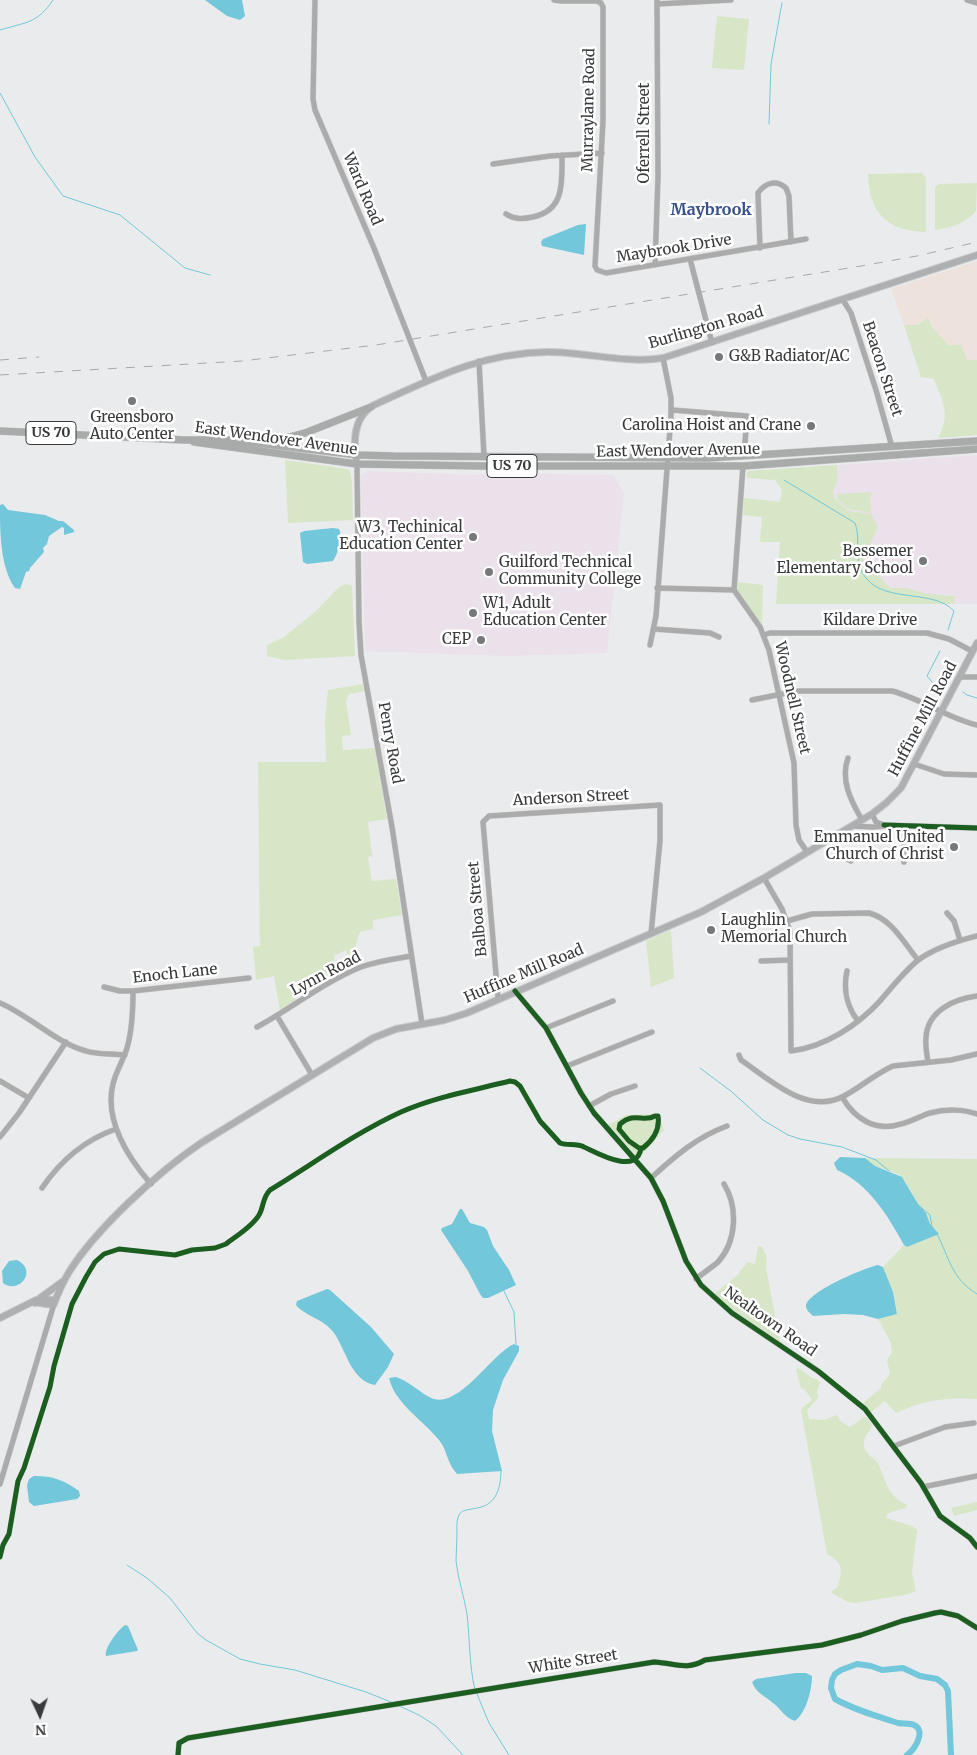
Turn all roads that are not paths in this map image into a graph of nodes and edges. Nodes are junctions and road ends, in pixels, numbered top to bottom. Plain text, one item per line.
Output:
1 (315, 0) edge
2 (554, 0) edge
3 (731, 0) edge
4 (967, 0) edge
5 (657, 2) edge
6 (977, 3) edge
7 (602, 153) junction
8 (562, 155) junction
9 (493, 164) dead end
10 (506, 214) dead end
11 (806, 239) dead end
12 (791, 242) junction
13 (760, 248) junction
14 (977, 256) edge
15 (690, 260) junction
16 (655, 265) junction
17 (595, 266) joint
18 (843, 300) junction
19 (712, 343) junction
20 (663, 358) junction
21 (480, 361) junction
22 (426, 381) junction
23 (382, 401) junction
24 (371, 407) junction
25 (672, 410) junction
26 (0, 431) edge
27 (184, 440) junction
28 (230, 440) junction
29 (977, 441) edge
30 (892, 447) junction
31 (977, 450) edge
32 (357, 455) junction
33 (484, 456) junction
34 (554, 456) junction
35 (744, 456) junction
36 (668, 457) junction
37 (357, 464) junction
38 (432, 465) junction
39 (482, 466) junction
40 (743, 466) junction
41 (667, 467) junction
42 (657, 588) junction
43 (734, 590) junction
44 (654, 630) junction
45 (764, 635) junction
46 (719, 638) dead end
47 (977, 642) edge
48 (650, 646) dead end
49 (972, 651) junction
50 (960, 676) junction
51 (977, 677) edge
52 (779, 694) junction
53 (752, 700) dead end
54 (942, 712) junction
55 (977, 725) edge
56 (848, 758) dead end
57 (914, 764) junction
58 (977, 775) edge
59 (872, 814) junction
60 (485, 818) joint
61 (862, 820) junction
62 (851, 826) junction
63 (884, 826) junction
64 (904, 826) junction
65 (977, 828) edge
66 (832, 838) junction
67 (806, 852) junction
68 (851, 861) dead end
69 (904, 862) dead end
70 (764, 878) junction
71 (947, 913) dead end
72 (787, 921) junction
73 (651, 934) junction
74 (977, 936) edge
75 (960, 940) junction
76 (411, 956) junction
77 (761, 960) dead end
78 (790, 960) junction
79 (918, 960) junction
80 (847, 971) dead end
81 (249, 978) dead end
82 (104, 987) dead end
83 (515, 991) junction
84 (133, 992) junction
85 (977, 996) edge
86 (498, 998) junction
87 (613, 1000) dead end
88 (0, 1003) edge
89 (277, 1016) junction
90 (858, 1021) junction
91 (422, 1024) junction
92 (257, 1028) dead end
93 (546, 1028) junction
94 (652, 1032) dead end
95 (66, 1042) junction
96 (977, 1054) edge
97 (125, 1055) junction
98 (739, 1055) dead end
99 (928, 1062) junction
100 (567, 1066) junction
101 (312, 1075) junction
102 (0, 1081) edge
103 (635, 1086) dead end
104 (842, 1097) junction
105 (29, 1098) junction
106 (589, 1106) junction
107 (977, 1114) edge
108 (727, 1126) dead end
109 (116, 1129) junction
110 (0, 1137) edge
111 (651, 1178) junction
112 (151, 1184) junction
113 (724, 1184) dead end
114 (42, 1188) dead end
115 (65, 1279) junction
116 (696, 1279) junction
117 (36, 1300) junction
118 (29, 1304) junction
119 (54, 1304) junction
120 (0, 1318) edge
121 (974, 1423) dead end
122 (894, 1446) junction
123 (977, 1476) edge
124 (0, 1484) edge
125 (923, 1487) junction
126 (977, 1535) edge
127 (970, 1538) junction
128 (977, 1547) edge
129 (977, 1628) edge
130 (178, 1755) edge

1 - 22 street, Ward Road
2 - 7 street, Murraylane Road
3 - 5 street
4 - 6 street
5 - 16 street, Oferrell Street
7 - 8 street
7 - 17 street, Murraylane Road
8 - 9 street
8 - 10 street
11 - 12 street, Maybrook Drive
12 - 13 street, Maybrook Drive
12 - 13 street
13 - 15 street, Maybrook Drive
14 - 18 main road, Burlington Road
15 - 16 street, Maybrook Drive
15 - 19 street
16 - 17 street, Maybrook Drive
18 - 19 main road, Burlington Road
18 - 30 street, Beacon Street
19 - 20 main road, Burlington Road
20 - 21 main road, Burlington Road
20 - 25 street
21 - 22 main road, Burlington Road
21 - 33 street
22 - 23 main road, Burlington Road
23 - 24 main road, Burlington Road
23 - 32 main road, Burlington Road
24 - 28 highway
24 - 32 main road, Burlington Road
25 - 35 street
25 - 36 street
26 - 27 highway, US 70
27 - 28 highway, East Wendover Avenue / US 70
27 - 37 highway, East Wendover Avenue / US 70
28 - 32 highway, East Wendover Avenue / US 70
29 - 30 highway, East Wendover Avenue / US 70
30 - 35 highway, East Wendover Avenue / US 70
31 - 40 highway, East Wendover Avenue / US 70
32 - 33 highway, East Wendover Avenue / US 70
32 - 37 main road, Burlington Road
33 - 34 highway, East Wendover Avenue / US 70
33 - 38 highway
34 - 36 highway, East Wendover Avenue / US 70
34 - 39 highway
35 - 36 highway, East Wendover Avenue / US 70
36 - 41 street
37 - 38 highway, East Wendover Avenue / US 70
37 - 76 street, Penry Road
38 - 39 highway, East Wendover Avenue / US 70
39 - 41 highway, East Wendover Avenue / US 70
40 - 41 highway, East Wendover Avenue / US 70
40 - 43 street
41 - 42 street
42 - 43 street
42 - 44 street
43 - 45 street, Woodnell Street
44 - 46 street
44 - 48 street
45 - 49 street, Kildare Drive
45 - 52 street, Woodnell Street
47 - 49 main road, Huffine Mill Road
49 - 50 main road, Huffine Mill Road
50 - 51 street
50 - 54 main road, Huffine Mill Road
52 - 53 street
52 - 54 street
52 - 67 street, Woodnell Street
54 - 55 street
54 - 57 main road, Huffine Mill Road
56 - 61 street
57 - 58 street
57 - 59 main road, Huffine Mill Road
59 - 61 main road, Huffine Mill Road
59 - 63 street
60 - 73 street, Anderson Street
60 - 86 street, Balboa Street
61 - 62 main road, Huffine Mill Road
62 - 63 street
62 - 66 main road, Huffine Mill Road
63 - 64 street
64 - 65 street
64 - 69 street
66 - 67 main road, Huffine Mill Road
66 - 68 street
67 - 70 main road, Huffine Mill Road
70 - 72 street
70 - 73 main road, Huffine Mill Road
71 - 75 street
72 - 78 street
72 - 79 street
73 - 83 main road, Huffine Mill Road
74 - 75 street
75 - 79 street
76 - 89 street, Lynn Road
76 - 91 street, Penry Road
77 - 78 street
78 - 90 street
79 - 90 street
80 - 90 street
81 - 84 street, Enoch Lane
82 - 84 street, Enoch Lane
83 - 86 main road, Huffine Mill Road
83 - 93 street, Nealtown Road
84 - 97 street
85 - 99 street
86 - 91 main road, Huffine Mill Road
87 - 93 street
88 - 95 street
89 - 92 street, Lynn Road
89 - 101 street
91 - 101 main road, Huffine Mill Road
93 - 100 street, Nealtown Road
94 - 100 street
95 - 97 street
95 - 105 street
96 - 99 street
97 - 109 street
98 - 104 street
99 - 104 street
100 - 106 street, Nealtown Road
101 - 112 main road, Huffine Mill Road
102 - 105 street
103 - 106 street
104 - 107 street
105 - 110 street
106 - 111 street, Nealtown Road
108 - 111 street
109 - 112 street
109 - 114 street
111 - 116 street, Nealtown Road
112 - 115 main road, Huffine Mill Road
113 - 116 street
115 - 117 main road
115 - 119 main road, Huffine Mill Road
116 - 122 street, Nealtown Road
117 - 118 main road
117 - 119 main road
118 - 119 main road
118 - 120 main road
119 - 124 street
121 - 122 street
122 - 125 street, Nealtown Road
123 - 125 street
125 - 127 street, Nealtown Road
126 - 127 street
127 - 128 street, Nealtown Road
129 - 130 street, White Street

